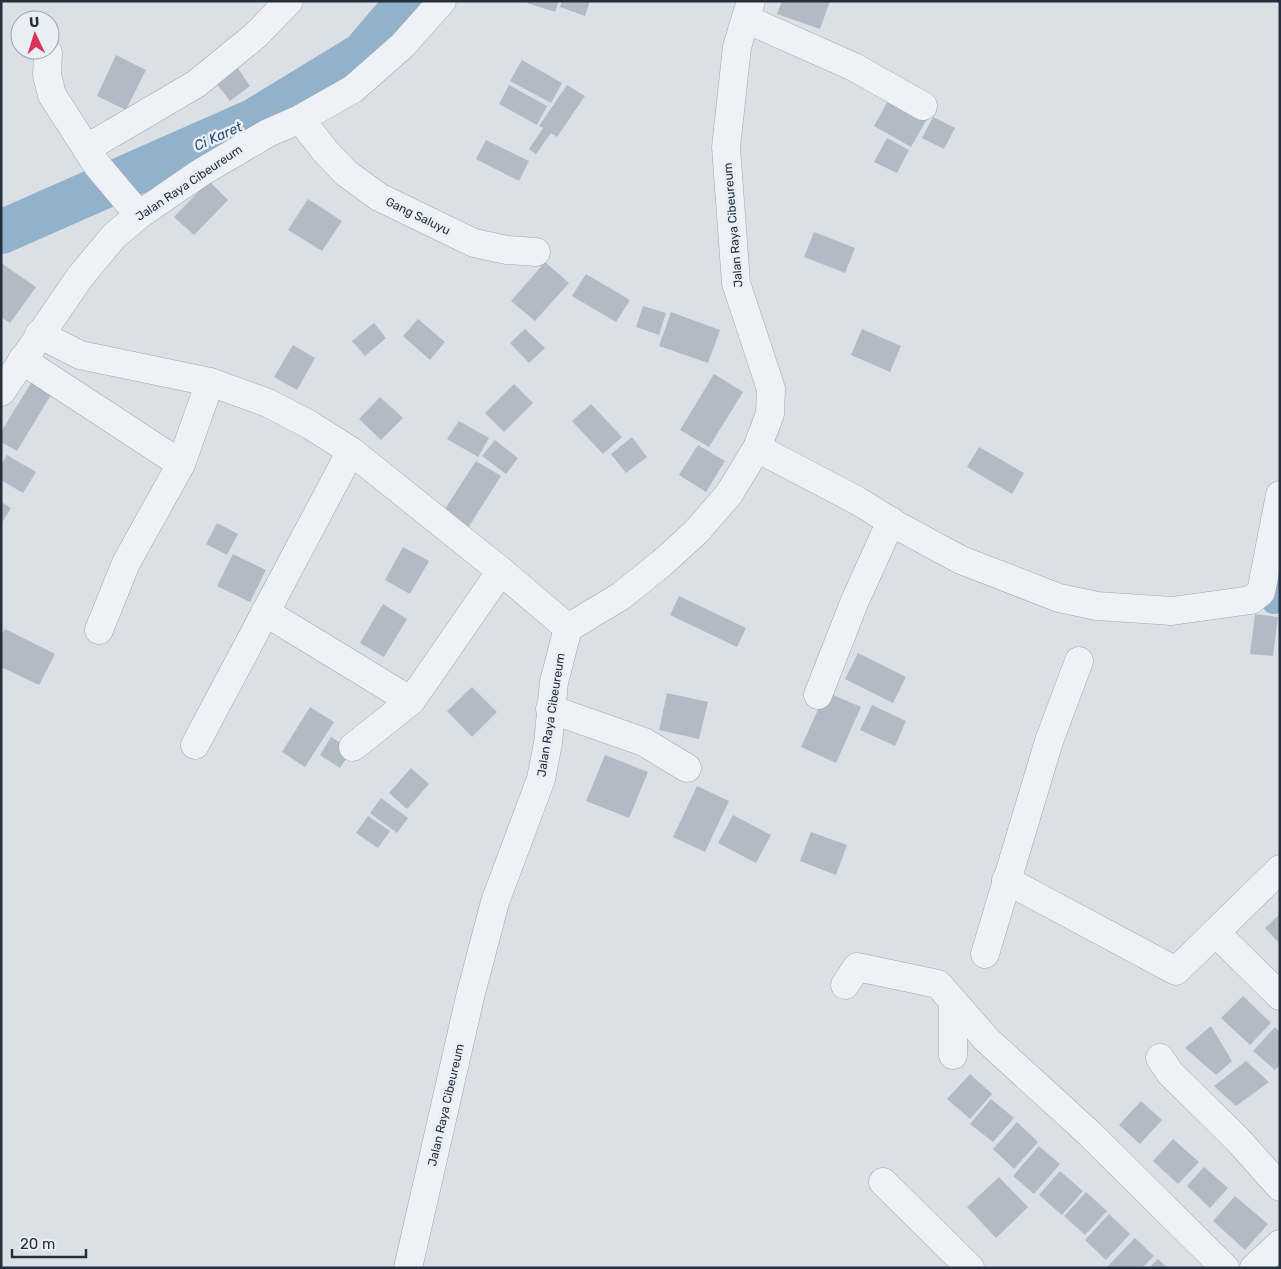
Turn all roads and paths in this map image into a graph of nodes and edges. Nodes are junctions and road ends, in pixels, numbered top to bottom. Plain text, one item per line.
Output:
1 (289, 1) edge
2 (442, 1) edge
3 (748, 10) edge
4 (47, 60) edge
5 (923, 106) dead end
6 (300, 119) junction
7 (92, 156) junction
8 (139, 215) junction
9 (536, 252) dead end
10 (39, 334) junction
11 (22, 360) junction
12 (210, 382) junction
13 (1, 392) edge
14 (757, 448) junction
15 (351, 450) junction
16 (181, 464) junction
17 (1280, 495) edge
18 (891, 521) junction
19 (501, 571) junction
20 (265, 612) junction
21 (568, 628) junction
22 (99, 630) dead end
23 (1079, 661) dead end
24 (818, 695) dead end
25 (411, 701) junction
26 (550, 709) junction
27 (195, 745) dead end
28 (353, 746) dead end
29 (687, 768) dead end
30 (1280, 869) edge
31 (1006, 880) junction
32 (1216, 932) junction
33 (985, 954) dead end
34 (845, 985) dead end
35 (1280, 996) edge
36 (953, 1001) junction
37 (953, 1055) dead end
38 (1160, 1058) dead end
39 (883, 1182) dead end
40 (1280, 1187) edge
41 (1280, 1244) edge
42 (408, 1268) edge
43 (970, 1268) edge
44 (1225, 1268) edge
45 (1254, 1268) edge

1 - 7 street
2 - 6 street, Jalan Raya Cibeureum
3 - 5 street
3 - 14 street, Jalan Raya Cibeureum
4 - 7 street
6 - 8 street, Jalan Raya Cibeureum
6 - 9 street, Gang Saluyu
7 - 8 street
8 - 10 street, Jalan Raya Cibeureum
10 - 11 street, Jalan Raya Cibeureum
10 - 12 street
11 - 13 street, Jalan Raya Cibeureum
11 - 16 street
12 - 15 street
12 - 16 street
14 - 18 street
14 - 21 street, Jalan Raya Cibeureum
15 - 19 street
15 - 20 street
16 - 22 street
17 - 18 street
18 - 24 street
19 - 21 street
19 - 25 street
20 - 25 street
20 - 27 street
21 - 26 street, Jalan Raya Cibeureum
23 - 31 street
25 - 28 street
26 - 29 street
26 - 42 street, Jalan Raya Cibeureum
30 - 32 street
31 - 32 street
31 - 33 street
32 - 35 street
34 - 36 street
36 - 37 street
36 - 44 street
38 - 40 street
39 - 43 street
41 - 45 street

